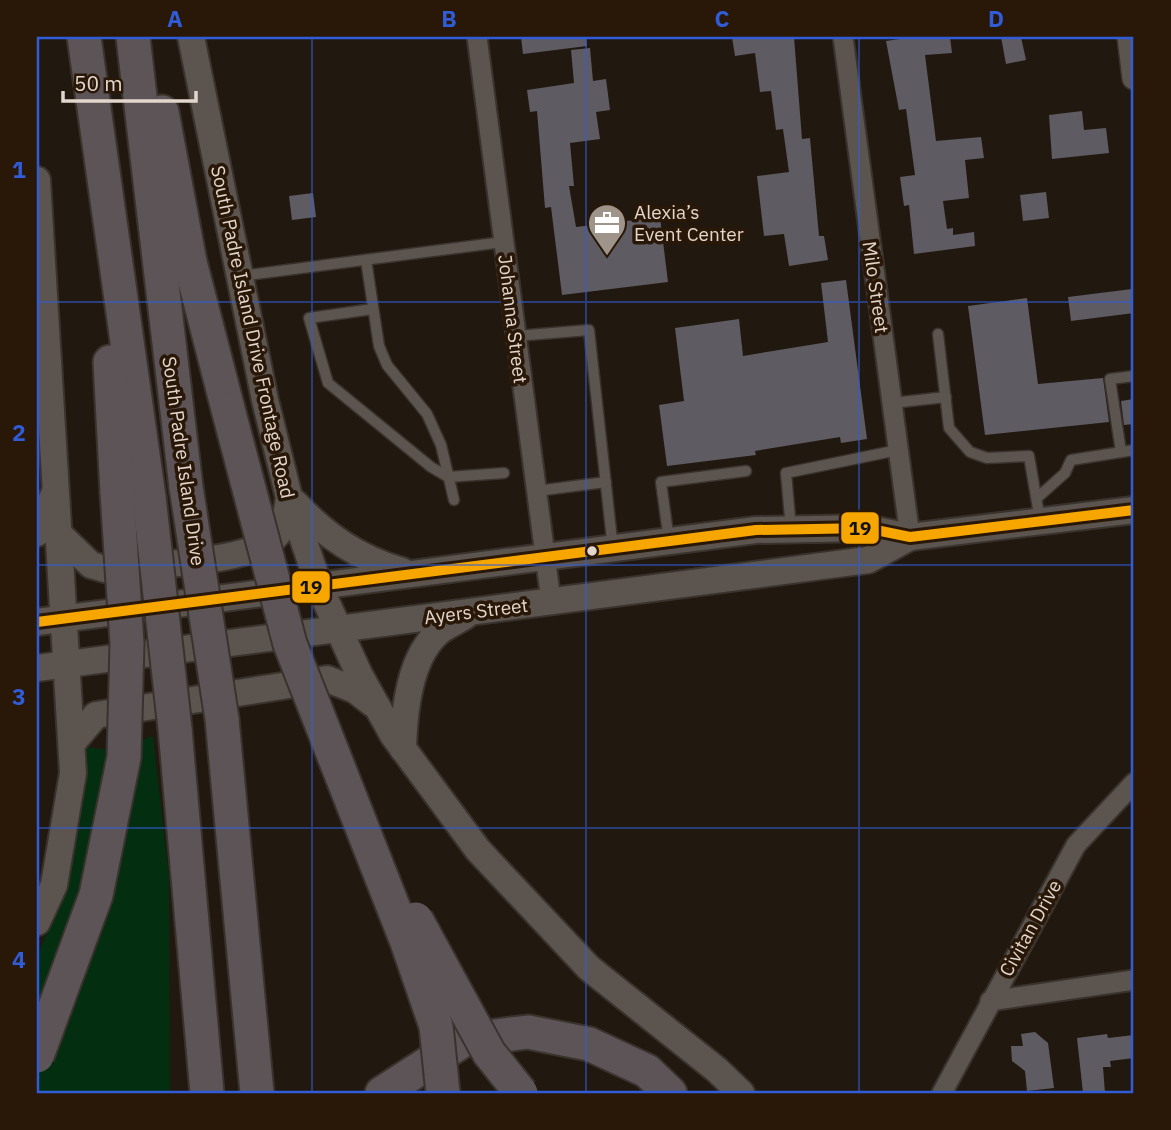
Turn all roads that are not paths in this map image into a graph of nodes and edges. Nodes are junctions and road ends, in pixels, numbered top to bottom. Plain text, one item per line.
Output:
1 (84, 37) edge
2 (191, 37) edge
3 (477, 37) edge
4 (843, 37) edge
5 (1129, 37) edge
6 (134, 43) edge
7 (1134, 78) edge
8 (102, 171) junction
9 (37, 180) edge
10 (38, 220) edge
11 (503, 242) junction
12 (366, 260) junction
13 (239, 276) junction
14 (40, 282) edge
15 (373, 309) junction
16 (939, 334) dead end
17 (516, 336) junction
18 (1134, 376) edge
19 (43, 383) edge
20 (946, 397) junction
21 (892, 403) junction
22 (898, 450) junction
23 (1134, 450) edge
24 (1121, 452) junction
25 (746, 471) dead end
26 (504, 474) dead end
27 (448, 477) junction
28 (606, 482) junction
29 (536, 491) junction
30 (289, 497) junction
31 (454, 500) dead end
32 (1039, 509) junction
33 (1134, 510) edge
34 (791, 530) junction
35 (48, 533) edge
36 (909, 537) junction
37 (669, 542) junction
38 (613, 549) junction
39 (544, 558) junction
40 (414, 574) junction
41 (699, 582) junction
42 (319, 586) junction
43 (551, 601) junction
44 (473, 611) junction
45 (65, 619) junction
46 (37, 622) edge
47 (337, 629) junction
48 (68, 664) junction
49 (37, 668) edge
50 (377, 707) junction
51 (72, 742) junction
52 (403, 749) junction
53 (341, 771) junction
54 (1134, 783) edge
55 (37, 922) edge
56 (1134, 980) edge
57 (990, 1001) junction
58 (37, 1056) edge
59 (717, 1070) junction
60 (943, 1090) edge
61 (207, 1093) edge
62 (257, 1093) edge
63 (382, 1093) edge
64 (443, 1093) edge
65 (521, 1093) edge
66 (670, 1093) edge
67 (741, 1093) edge
68 (754, 1093) edge

1 - 8 highway, South Padre Island Drive
2 - 13 main road, South Padre Island Drive Frontage Road
3 - 11 street, Johanna Street
4 - 21 street, Milo Street
5 - 7 street
6 - 53 highway, bridge
6 - 62 highway, South Padre Island Drive, bridge
8 - 58 highway, bridge
8 - 61 highway, South Padre Island Drive, bridge
9 - 10 main road
10 - 14 main road
11 - 12 lane
11 - 17 street, Johanna Street
12 - 13 lane
12 - 15 lane
13 - 30 main road, South Padre Island Drive Frontage Road
14 - 19 main road
15 - 27 lane
15 - 27 lane
16 - 20 lane
17 - 28 lane
17 - 29 street, Johanna Street
18 - 24 lane
19 - 35 main road
20 - 21 lane
20 - 32 lane
21 - 22 street, Milo Street
22 - 34 lane
22 - 36 street, Milo Street
23 - 24 lane
24 - 32 lane
25 - 37 lane
26 - 27 lane
27 - 31 lane
28 - 29 lane
28 - 38 lane
29 - 39 street, Johanna Street
30 - 35 main road
30 - 40 main road
30 - 42 main road, South Padre Island Drive Frontage Road
32 - 33 main road, Ayers Street
32 - 36 main road, Ayers Street
34 - 36 main road, Ayers Street
34 - 37 main road, Ayers Street
35 - 45 main road
36 - 41 main road, Ayers Street
37 - 38 main road, Ayers Street
37 - 41 main road
38 - 39 main road, Ayers Street
39 - 40 main road, Ayers Street
39 - 43 street, Johanna Street
40 - 42 main road, Ayers Street
41 - 43 main road, Ayers Street
42 - 45 main road, Ayers Street
42 - 47 main road, South Padre Island Drive Frontage Road
43 - 44 main road, Ayers Street
44 - 47 main road, Ayers Street
44 - 52 main road
45 - 46 main road, Ayers Street
45 - 48 main road
47 - 48 main road, Ayers Street
47 - 50 main road, South Padre Island Drive Frontage Road
48 - 49 main road, Ayers Street
48 - 51 main road
50 - 51 main road
50 - 52 main road, South Padre Island Drive Frontage Road
51 - 55 main road
52 - 59 main road, South Padre Island Drive Frontage Road
53 - 64 highway, bridge
53 - 65 highway, bridge
54 - 57 street, Civitan Drive
56 - 57 street
57 - 60 street, Civitan Drive
59 - 67 main road, South Padre Island Drive Frontage Road
59 - 68 main road
63 - 66 highway

